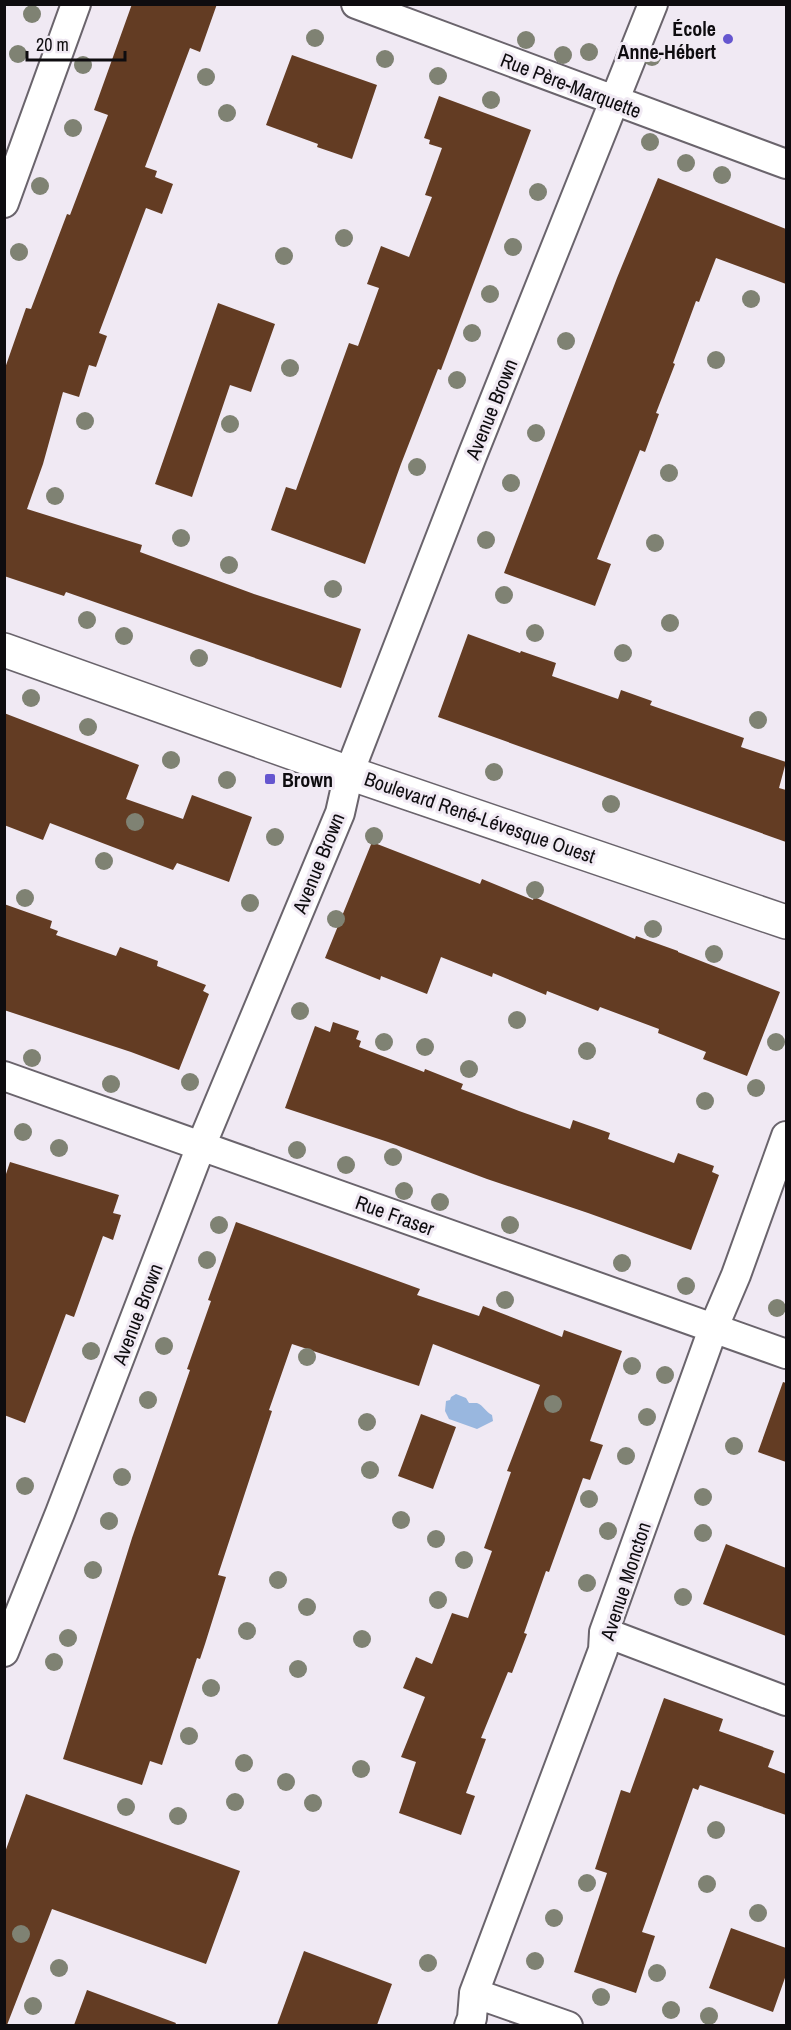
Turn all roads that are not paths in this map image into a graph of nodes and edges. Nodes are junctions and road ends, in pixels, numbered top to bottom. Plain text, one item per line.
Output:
1 (76, 4) edge
2 (356, 4) edge
3 (653, 4) edge
4 (390, 10) edge
5 (615, 102) junction
6 (786, 164) edge
7 (4, 203) edge
8 (4, 650) edge
9 (349, 773) junction
10 (786, 922) edge
11 (4, 1076) edge
12 (786, 1137) edge
13 (201, 1146) junction
14 (713, 1329) junction
15 (786, 1354) edge
16 (604, 1632) junction
17 (4, 1652) edge
18 (786, 1701) edge
19 (474, 1993) junction
20 (469, 2025) edge
21 (567, 2025) edge

1 - 7 street
2 - 4 street, Rue Père-Marquette
3 - 5 street, Avenue Brown
4 - 5 street, Rue Père-Marquette
5 - 6 street, Rue Père-Marquette
5 - 9 street, Avenue Brown
8 - 9 main road, Boulevard René-Lévesque Ouest
9 - 10 main road, Boulevard René-Lévesque Ouest
9 - 13 street, Avenue Brown
11 - 13 street, Rue Fraser
12 - 14 street, Avenue Moncton
13 - 14 street, Rue Fraser
13 - 17 street, Avenue Brown
14 - 15 street, Rue Fraser
14 - 16 street, Avenue Moncton
16 - 18 street
16 - 19 street, Avenue Moncton
19 - 20 street, Avenue Moncton
19 - 21 street

